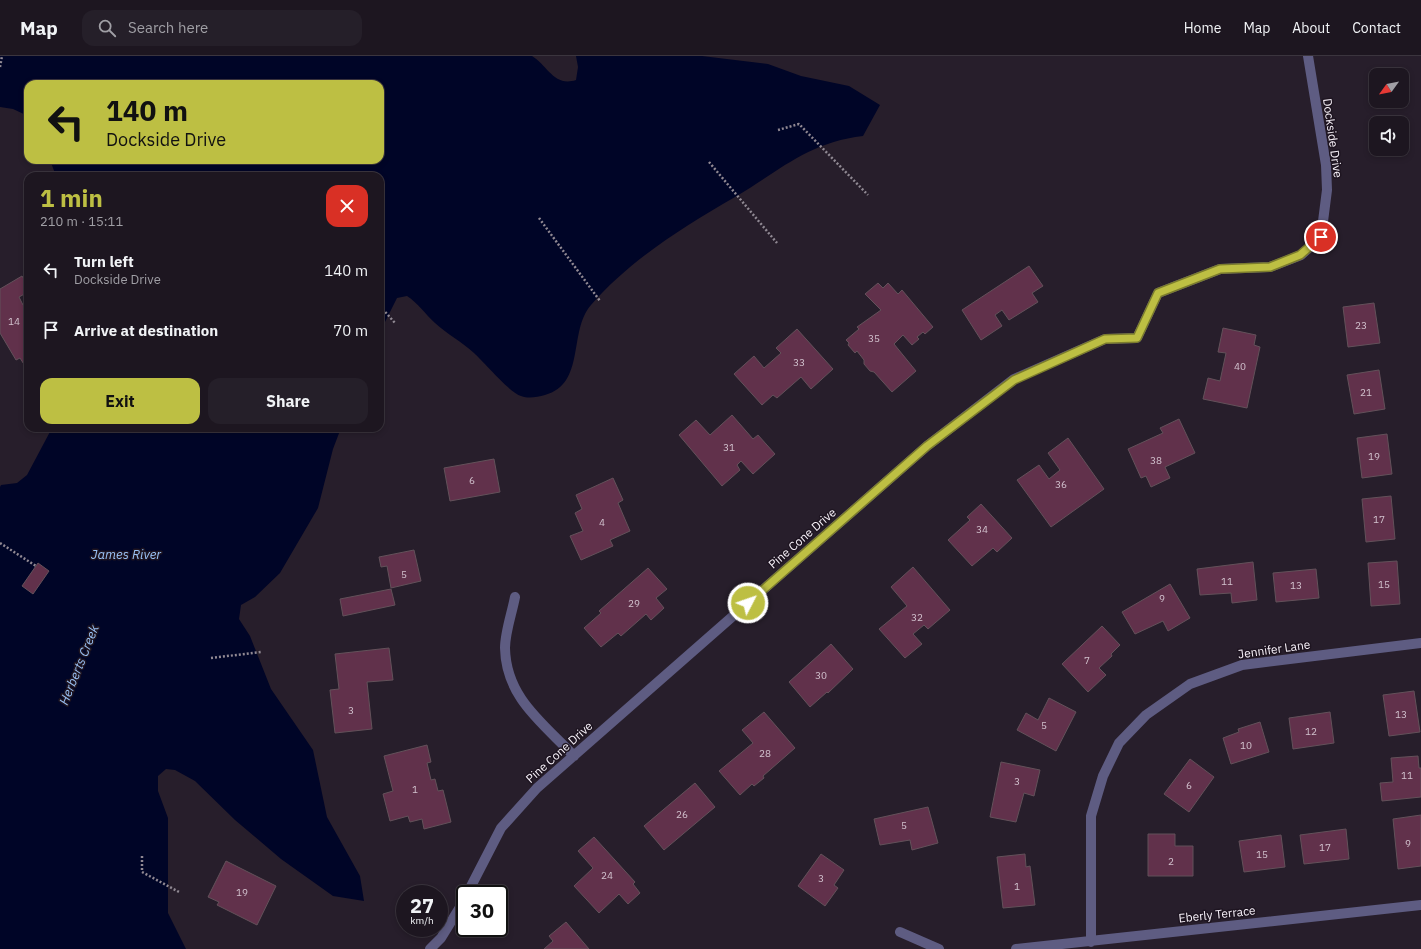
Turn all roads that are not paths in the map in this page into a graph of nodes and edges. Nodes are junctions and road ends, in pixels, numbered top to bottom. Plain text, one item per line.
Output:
1 (1308, 56) edge
2 (1137, 338) joint
3 (515, 597) dead end
4 (1421, 643) edge
5 (574, 756) junction
6 (472, 885) edge
7 (1421, 905) edge
8 (456, 914) edge
9 (900, 932) dead end
10 (1092, 942) junction
11 (430, 949) edge
12 (939, 949) edge
13 (1016, 949) edge

1 - 2 street, Dockside Drive
2 - 5 street, Pine Cone Drive
3 - 5 street
4 - 10 street, Jennifer Lane
5 - 6 street, Pine Cone Drive
7 - 10 street, Eberly Terrace
8 - 11 street
9 - 12 street
10 - 13 street, Eberly Terrace

